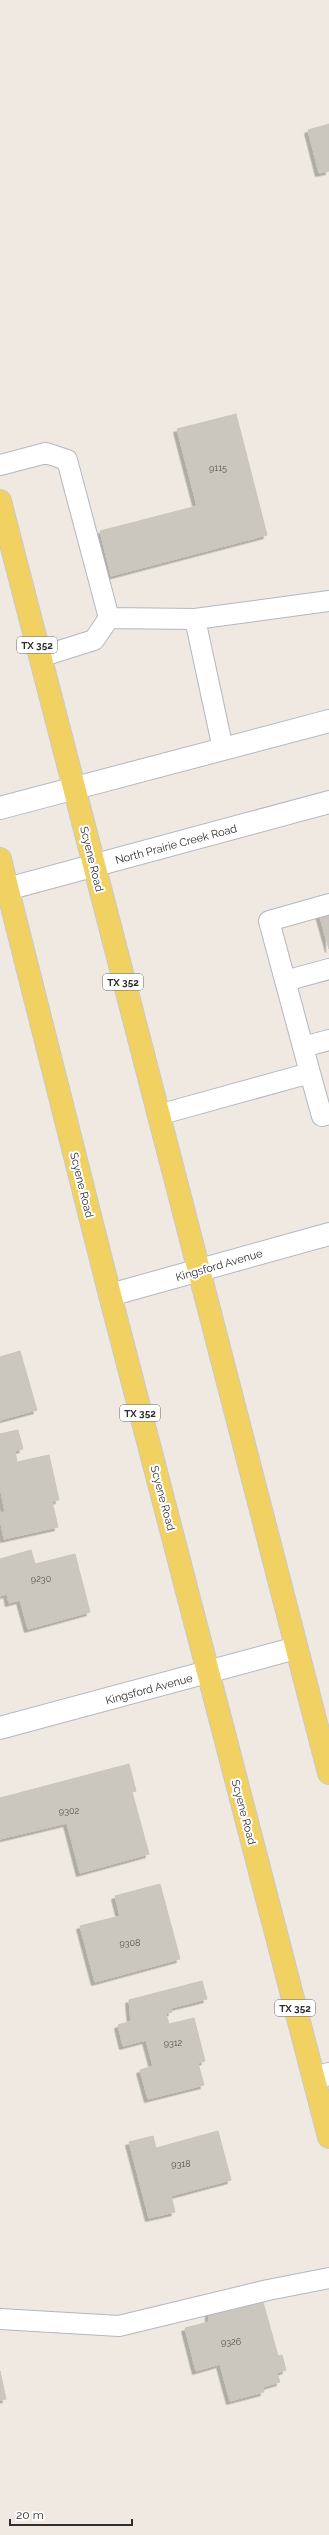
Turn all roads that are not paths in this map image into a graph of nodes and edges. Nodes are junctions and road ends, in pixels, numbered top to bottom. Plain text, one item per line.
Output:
1 (0, 465) edge
2 (0, 501) edge
3 (329, 601) edge
4 (109, 618) junction
5 (195, 619) junction
6 (40, 657) junction
7 (329, 721) edge
8 (223, 749) junction
9 (74, 788) junction
10 (329, 802) edge
11 (0, 808) edge
12 (0, 859) edge
13 (94, 866) junction
14 (4, 890) edge
15 (329, 904) edge
16 (329, 968) edge
17 (285, 981) junction
18 (329, 1040) edge
19 (303, 1047) junction
20 (310, 1073) junction
21 (329, 1114) edge
22 (158, 1115) junction
23 (329, 1234) edge
24 (198, 1270) junction
25 (110, 1295) junction
26 (296, 1648) junction
27 (208, 1674) junction
28 (0, 1728) edge
29 (329, 1773) edge
30 (321, 2076) edge
31 (329, 2137) edge
32 (329, 2278) edge
33 (0, 2319) edge

1 - 4 lane
2 - 6 main road, Scyene Road / TX 352
3 - 5 lane
4 - 5 lane
4 - 6 lane
5 - 8 lane
6 - 9 main road, Scyene Road / TX 352
7 - 8 main road
8 - 9 main road
9 - 11 main road
9 - 13 main road, Scyene Road / TX 352
10 - 13 main road, North Prairie Creek Road
12 - 14 main road, Scyene Road / TX 352
13 - 14 main road, North Prairie Creek Road
13 - 22 main road, Scyene Road / TX 352
14 - 25 main road, Scyene Road / TX 352
15 - 17 lane
16 - 17 lane
17 - 19 lane
18 - 19 lane
19 - 20 lane
20 - 21 lane
20 - 22 lane
22 - 24 main road, Scyene Road / TX 352
23 - 24 main road, Kingsford Avenue
24 - 25 main road, Kingsford Avenue
24 - 26 main road, Scyene Road / TX 352
25 - 27 main road, Scyene Road / TX 352
26 - 27 main road, Kingsford Avenue
26 - 29 main road, Scyene Road / TX 352
27 - 28 main road, Kingsford Avenue
27 - 30 main road, Scyene Road / TX 352
30 - 31 main road, Scyene Road / TX 352
32 - 33 lane

